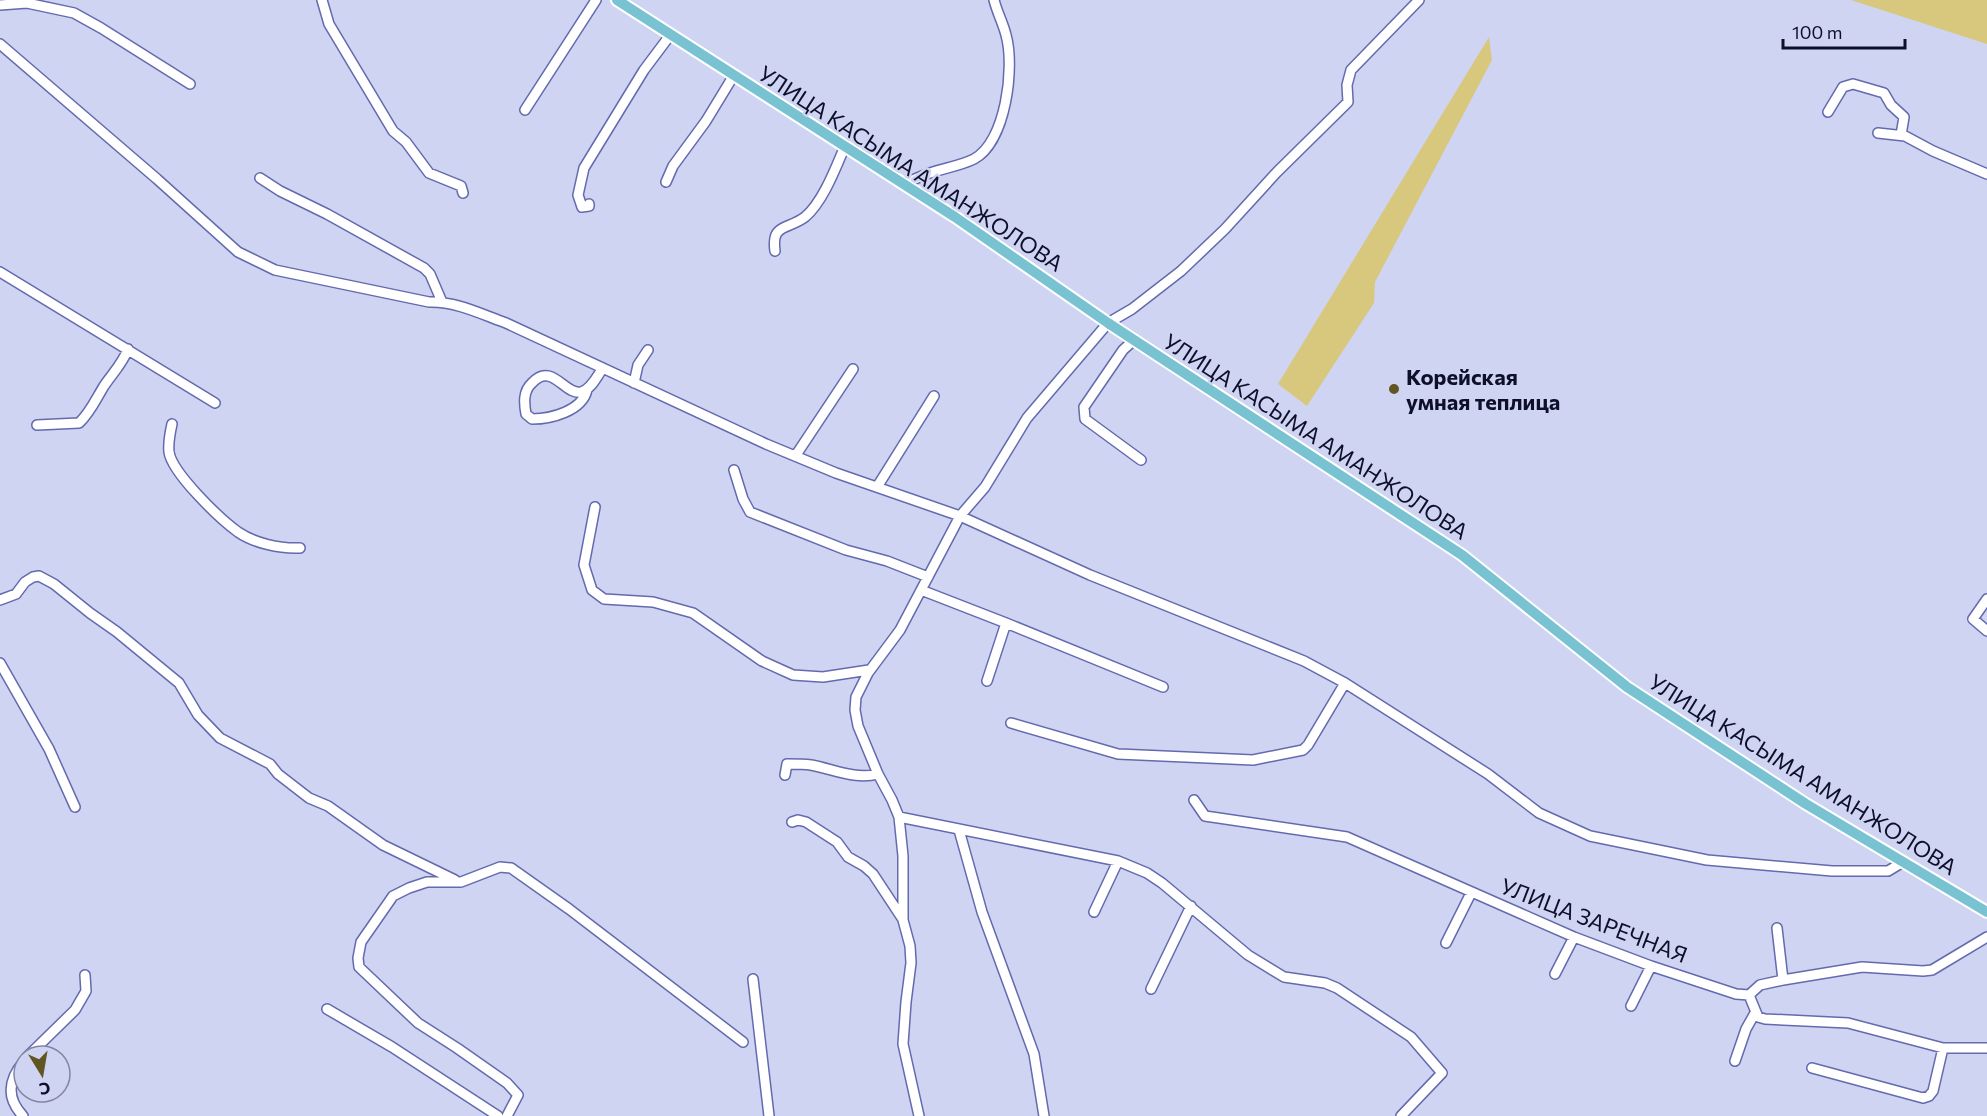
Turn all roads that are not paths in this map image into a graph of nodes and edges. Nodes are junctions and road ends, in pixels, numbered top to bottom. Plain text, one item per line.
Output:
1 (322, 0) edge
2 (596, 0) edge
3 (617, 0) edge
4 (994, 0) edge
5 (1419, 0) edge
6 (0, 5) edge
7 (671, 34) junction
8 (0, 44) edge
9 (734, 75) junction
10 (190, 84) dead end
11 (525, 110) dead end
12 (1828, 112) dead end
13 (1878, 133) dead end
14 (1901, 135) junction
15 (845, 147) junction
16 (1987, 174) edge
17 (260, 178) dead end
18 (666, 182) dead end
19 (904, 184) junction
20 (463, 193) dead end
21 (589, 204) dead end
22 (775, 251) dead end
23 (0, 272) edge
24 (442, 302) junction
25 (1108, 323) junction
26 (1134, 340) junction
27 (128, 349) junction
28 (648, 350) dead end
29 (603, 368) junction
30 (853, 369) dead end
31 (634, 383) junction
32 (587, 390) junction
33 (934, 396) dead end
34 (215, 403) dead end
35 (172, 424) dead end
36 (37, 425) dead end
37 (796, 454) junction
38 (1141, 460) dead end
39 (735, 470) dead end
40 (877, 487) junction
41 (595, 507) dead end
42 (960, 516) junction
43 (300, 548) dead end
44 (928, 577) junction
45 (921, 590) junction
46 (1987, 599) edge
47 (0, 600) edge
48 (1006, 623) junction
49 (1987, 631) edge
50 (0, 663) edge
51 (869, 670) junction
52 (987, 681) dead end
53 (1345, 683) junction
54 (1162, 687) dead end
55 (1011, 723) dead end
56 (878, 774) junction
57 (785, 775) dead end
58 (1194, 800) dead end
59 (75, 807) dead end
60 (899, 818) junction
61 (792, 822) dead end
62 (960, 830) junction
63 (1118, 861) junction
64 (1903, 862) junction
65 (456, 880) junction
66 (1471, 893) junction
67 (1191, 906) junction
68 (1094, 912) dead end
69 (1987, 912) edge
70 (903, 920) junction
71 (1777, 928) dead end
72 (1574, 937) junction
73 (1987, 937) edge
74 (1446, 943) dead end
75 (1651, 966) junction
76 (1555, 974) dead end
77 (85, 975) dead end
78 (753, 979) dead end
79 (1783, 980) junction
80 (1151, 988) dead end
81 (1749, 995) junction
82 (1631, 1006) dead end
83 (327, 1009) dead end
84 (1755, 1013) junction
85 (743, 1042) dead end
86 (40, 1044) edge
87 (1943, 1048) junction
88 (1987, 1048) edge
89 (1735, 1061) dead end
90 (1812, 1068) dead end
91 (12, 1079) edge
92 (12, 1096) edge
93 (14, 1104) edge
94 (23, 1116) edge
95 (498, 1116) edge
96 (507, 1116) edge
97 (769, 1116) edge
98 (919, 1116) edge
99 (1044, 1116) edge
100 (1401, 1116) edge

1 - 20 street
2 - 11 street
3 - 7 main road, УЛИЦА КАСЫМА АМАНЖОЛОВА
4 - 19 street
5 - 25 street
6 - 10 street
7 - 9 main road, УЛИЦА КАСЫМА АМАНЖОЛОВА
7 - 21 street
8 - 24 street
9 - 15 main road, УЛИЦА КАСЫМА АМАНЖОЛОВА
9 - 18 street
12 - 14 street
13 - 14 street
14 - 16 street
15 - 19 main road, УЛИЦА КАСЫМА АМАНЖОЛОВА
15 - 22 street
17 - 24 street
19 - 25 main road, УЛИЦА КАСЫМА АМАНЖОЛОВА
23 - 27 street
24 - 29 street
25 - 26 main road, УЛИЦА КАСЫМА АМАНЖОЛОВА
25 - 42 street
26 - 38 street
26 - 64 main road, УЛИЦА КАСЫМА АМАНЖОЛОВА
27 - 34 street
27 - 36 street
28 - 31 street
29 - 31 street
29 - 32 street
30 - 37 street
31 - 37 street
32 - 32 street
33 - 40 street
35 - 43 street
37 - 40 street
39 - 44 street
40 - 42 street
41 - 51 street
42 - 44 street
42 - 53 street
44 - 45 street
45 - 48 street
45 - 51 street
46 - 49 street
47 - 65 street
48 - 52 street
48 - 54 street
50 - 59 street
51 - 56 street
53 - 55 street
53 - 64 street
56 - 57 street
56 - 60 street
58 - 66 street, УЛИЦА ЗАРЕЧНАЯ
60 - 62 street
60 - 70 street
61 - 70 street
62 - 63 street
62 - 99 street
63 - 67 street
63 - 68 street
64 - 69 main road, УЛИЦА КАСЫМА АМАНЖОЛОВА
65 - 85 street
65 - 96 street
66 - 72 street, УЛИЦА ЗАРЕЧНАЯ
66 - 74 street
67 - 80 street
67 - 100 street
70 - 98 street
71 - 79 street
72 - 75 street, УЛИЦА ЗАРЕЧНАЯ
72 - 76 street
73 - 79 street
75 - 81 street, УЛИЦА ЗАРЕЧНАЯ
75 - 82 street
77 - 86 street
78 - 97 street
79 - 81 street
81 - 84 street
83 - 95 street
84 - 87 street
84 - 89 street
87 - 88 street
87 - 90 street
91 - 92 street
93 - 94 street

